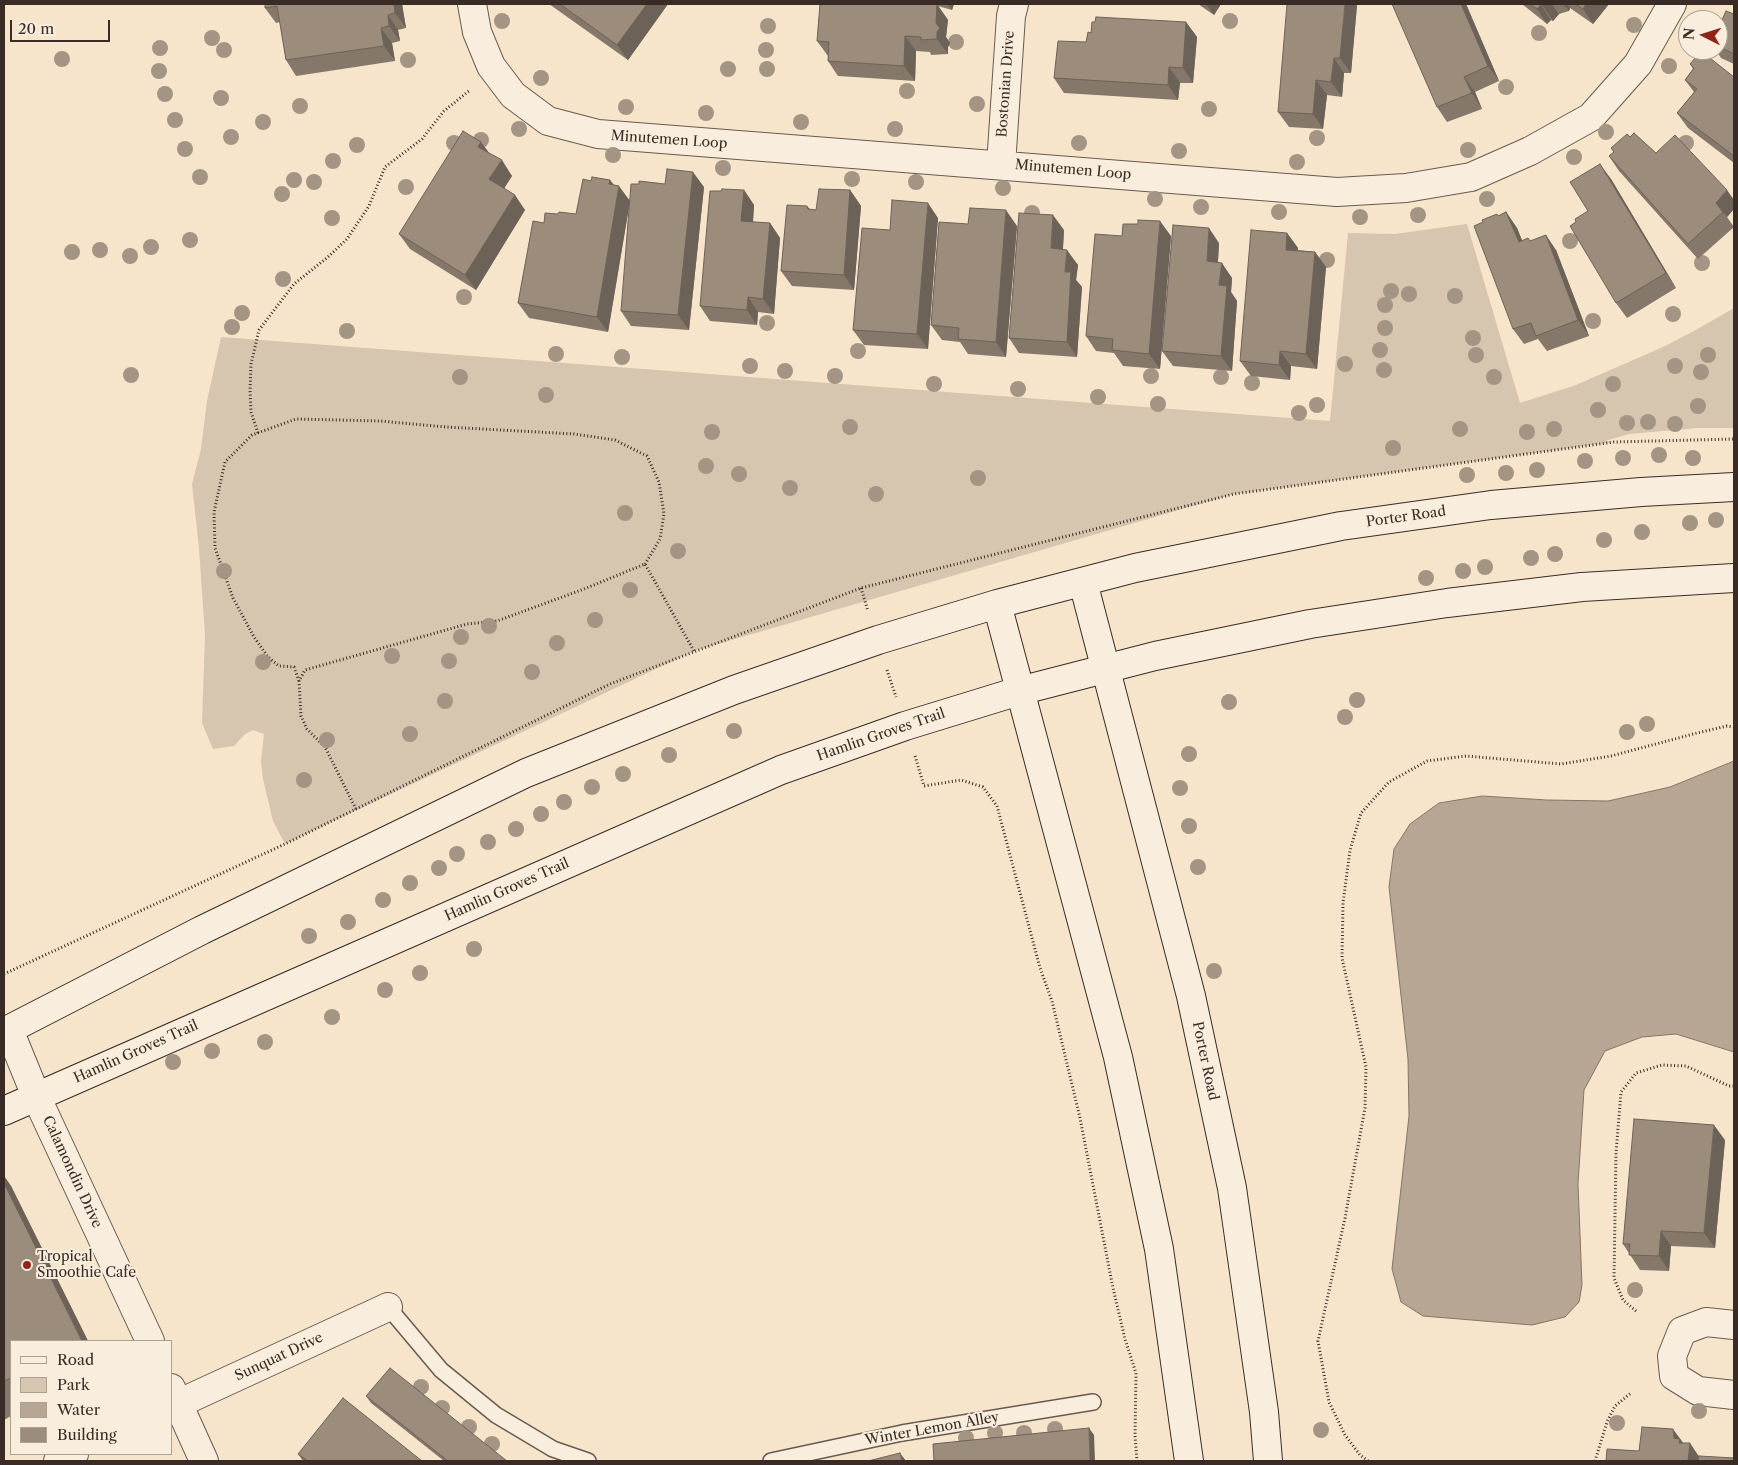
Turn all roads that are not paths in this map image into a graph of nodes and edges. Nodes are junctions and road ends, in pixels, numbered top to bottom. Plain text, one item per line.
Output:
1 (472, 4) edge
2 (1014, 4) edge
3 (1672, 4) edge
4 (1001, 165) junction
5 (1734, 487) edge
6 (1734, 578) edge
7 (1083, 582) junction
8 (997, 604) junction
9 (1106, 668) junction
10 (1019, 691) junction
11 (6, 1031) edge
12 (36, 1096) junction
13 (4, 1111) edge
14 (388, 1306) joint
15 (1734, 1325) edge
16 (150, 1340) edge
17 (1734, 1395) edge
18 (174, 1400) edge
19 (1093, 1402) dead end
20 (72, 1455) edge
21 (58, 1461) edge
22 (204, 1461) edge
23 (588, 1461) edge
24 (771, 1461) edge
25 (1190, 1461) edge
26 (1268, 1461) edge

1 - 4 street, Minutemen Loop
2 - 4 street, Bostonian Drive
3 - 4 street, Minutemen Loop
5 - 7 street, Porter Road
6 - 9 street
7 - 8 street, Porter Road
7 - 9 street, Porter Road
8 - 10 street
8 - 11 street
9 - 10 street
9 - 26 street, Porter Road
10 - 12 street, Hamlin Groves Trail
10 - 25 street
11 - 12 street, Calamondin Drive
12 - 13 street, Hamlin Groves Trail
12 - 16 street, Calamondin Drive
14 - 18 street, Sunquat Drive
14 - 23 lane
15 - 17 street
18 - 22 street
19 - 24 lane, Winter Lemon Alley
20 - 21 street

